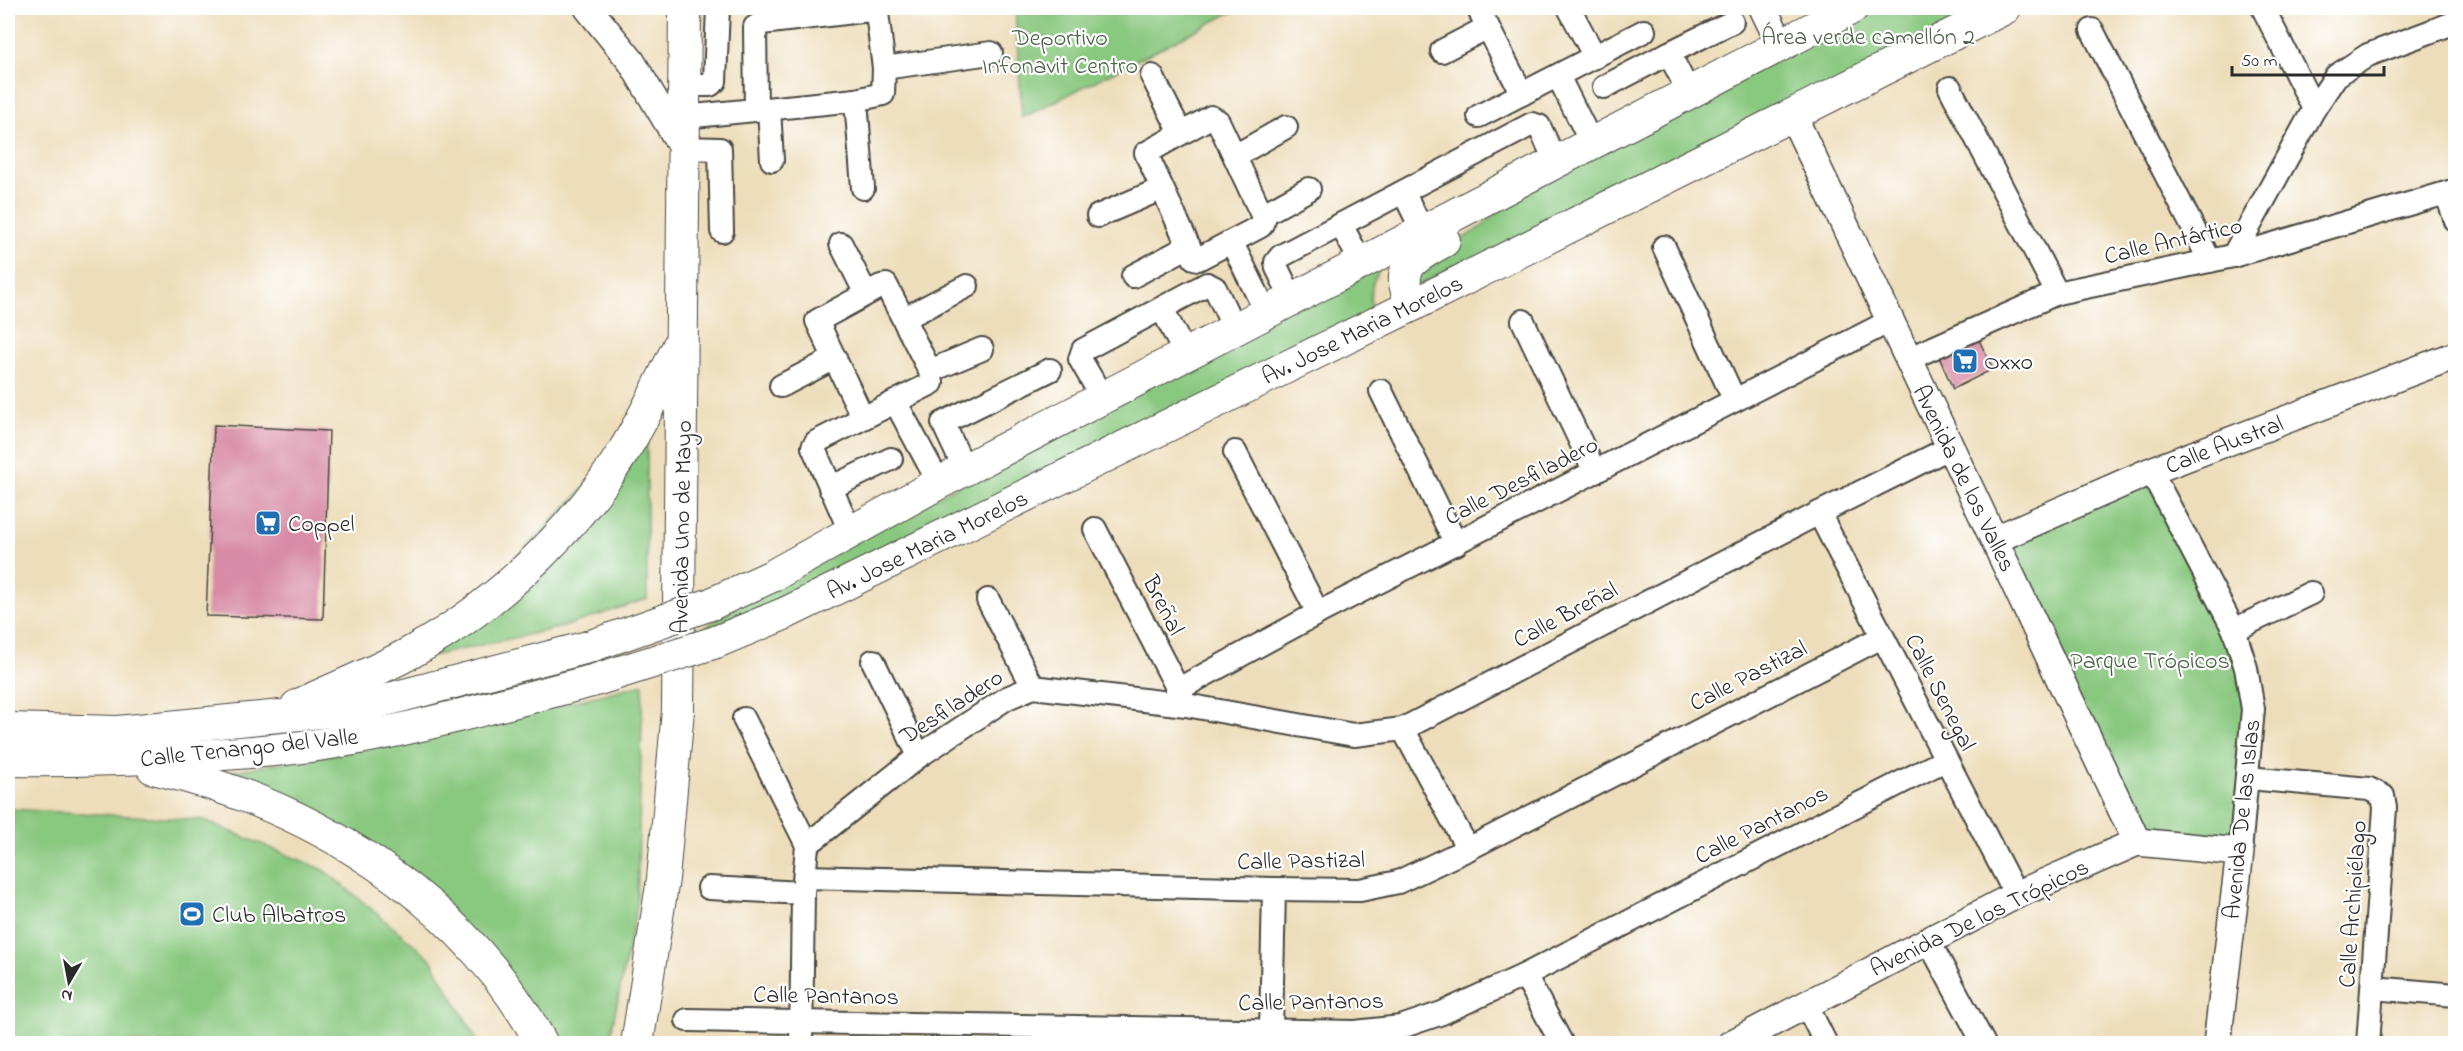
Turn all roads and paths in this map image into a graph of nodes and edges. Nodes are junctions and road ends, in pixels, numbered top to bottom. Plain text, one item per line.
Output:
1 (588, 8) edge
2 (685, 8) edge
3 (718, 8) edge
4 (1569, 8) edge
5 (1763, 8) edge
6 (1852, 8) edge
7 (2005, 8) edge
8 (2263, 8) edge
9 (1979, 15) edge
10 (1483, 17) edge
11 (2445, 18) edge
12 (1732, 22) dead end
13 (2092, 30) dead end
14 (1644, 31) dead end
15 (1781, 45) junction
16 (1442, 51) dead end
17 (990, 52) dead end
18 (1669, 54) junction
19 (1595, 57) junction
20 (884, 68) junction
21 (1152, 76) dead end
22 (1558, 76) junction
23 (684, 85) junction
24 (1604, 87) dead end
25 (1950, 88) dead end
26 (1522, 93) junction
27 (1689, 93) junction
28 (856, 100) junction
29 (762, 109) junction
30 (2314, 109) junction
31 (1792, 114) junction
32 (1479, 116) dead end
33 (1286, 127) dead end
34 (683, 133) junction
35 (1181, 133) junction
36 (1592, 144) junction
37 (1235, 156) junction
38 (772, 160) dead end
39 (1556, 162) junction
40 (1517, 183) junction
41 (863, 188) dead end
42 (1161, 189) junction
43 (1309, 189) dead end
44 (2451, 191) edge
45 (1404, 193) junction
46 (1262, 215) junction
47 (1098, 216) dead end
48 (2456, 221) edge
49 (1341, 225) junction
50 (722, 231) dead end
51 (1423, 232) junction
52 (1232, 243) junction
53 (841, 244) dead end
54 (1189, 246) junction
55 (1664, 247) dead end
56 (2233, 256) junction
57 (2210, 261) junction
58 (1362, 264) junction
59 (1133, 276) dead end
60 (967, 286) dead end
61 (2057, 293) junction
62 (866, 294) junction
63 (1413, 304) junction
64 (1280, 307) junction
65 (1162, 308) junction
66 (905, 318) junction
67 (1523, 321) dead end
68 (1890, 321) junction
69 (1236, 330) junction
70 (684, 336) junction
71 (982, 349) dead end
72 (2456, 355) edge
73 (1186, 356) junction
74 (835, 358) junction
75 (1908, 359) junction
76 (1050, 370) dead end
77 (930, 371) junction
78 (781, 386) dead end
79 (1381, 391) dead end
80 (1103, 399) junction
81 (1734, 399) junction
82 (896, 403) junction
83 (863, 418) junction
84 (1949, 448) junction
85 (1234, 452) dead end
86 (891, 459) dead end
87 (2151, 471) junction
88 (1595, 472) junction
89 (952, 477) junction
90 (830, 488) junction
91 (1819, 513) junction
92 (1095, 530) dead end
93 (850, 531) junction
94 (1996, 539) junction
95 (1456, 544) junction
96 (2311, 592) dead end
97 (988, 600) dead end
98 (1318, 614) junction
99 (2234, 630) junction
100 (1882, 637) junction
101 (873, 662) dead end
102 (592, 681) joint
103 (1033, 687) junction
104 (1181, 697) junction
105 (276, 717) junction
106 (744, 719) dead end
107 (8, 729) edge
108 (1403, 729) junction
109 (919, 756) junction
110 (8, 760) edge
111 (1945, 760) junction
112 (126, 761) junction
113 (2248, 778) junction
114 (2137, 842) junction
115 (807, 845) junction
116 (1468, 849) junction
117 (2240, 852) junction
118 (804, 885) junction
119 (709, 888) dead end
120 (1274, 889) junction
121 (2016, 895) junction
122 (1928, 940) junction
123 (1525, 975) junction
124 (2373, 988) junction
125 (2456, 995) edge
126 (1806, 1004) junction
127 (687, 1020) dead end
128 (1271, 1030) junction
129 (801, 1033) edge
130 (542, 1044) edge
131 (637, 1044) edge
132 (1562, 1044) edge
133 (1731, 1044) edge
134 (1826, 1044) edge
135 (1984, 1044) edge
136 (2217, 1044) edge
137 (2368, 1044) edge

1 - 34 street
2 - 23 main road, Avenida Uno de Mayo
3 - 23 street
4 - 19 street
5 - 15 street
6 - 15 main road, Av. Jose Maria Morelos
7 - 9 main road, Av. Jose Maria Morelos
8 - 30 street
9 - 31 main road, Av. Jose Maria Morelos
10 - 16 street
10 - 26 street
11 - 30 street
12 - 18 street
13 - 57 street
14 - 19 street
15 - 27 main road, Av. Jose Maria Morelos
17 - 20 street
18 - 24 street
18 - 27 street
19 - 22 street
20 - 28 street
20 - 29 street
21 - 35 street
22 - 26 street
22 - 36 street
23 - 34 main road, Avenida Uno de Mayo
25 - 61 street
26 - 32 street
27 - 36 main road, Av. Jose Maria Morelos
28 - 29 street
28 - 41 street
29 - 34 street
29 - 38 street
30 - 56 street
31 - 63 main road, Av. Jose Maria Morelos
31 - 68 street, Avenida de los Valles
33 - 37 street
34 - 50 street
34 - 70 main road, Avenida Uno de Mayo
35 - 37 street
35 - 42 street
36 - 39 main road, Av. Jose Maria Morelos
37 - 46 street
39 - 40 main road, Av. Jose Maria Morelos
39 - 45 street
40 - 51 main road, Av. Jose Maria Morelos
40 - 63 main road
42 - 47 street
42 - 54 street
43 - 46 street
44 - 48 street
44 - 56 street, Calle Antártico
45 - 49 street
45 - 51 street
46 - 52 street
49 - 58 street
49 - 64 street
51 - 58 main road, Av. Jose Maria Morelos
52 - 54 street
52 - 64 street
53 - 62 street
54 - 59 street
55 - 81 street
56 - 57 street, Calle Antártico
57 - 61 street, Calle Antártico
58 - 64 main road, Av. Jose Maria Morelos
60 - 66 street
61 - 75 street, Calle Antártico
62 - 66 street
62 - 74 street
63 - 102 main road, Av. Jose Maria Morelos, bridge
64 - 69 main road, Av. Jose Maria Morelos
65 - 69 street
65 - 73 street
65 - 80 street
66 - 77 street
67 - 88 street
68 - 75 street, Avenida de los Valles
68 - 81 street, Calle Desfiladero
69 - 73 main road, Av. Jose Maria Morelos
70 - 105 main road
70 - 131 main road, Avenida Uno de Mayo
71 - 77 street
72 - 87 street, Calle Austral
73 - 80 main road, Av. Jose Maria Morelos
74 - 78 street
74 - 83 street
75 - 84 street, Avenida de los Valles
76 - 89 street
77 - 82 street
79 - 95 street
80 - 89 main road, Av. Jose Maria Morelos
81 - 88 street, Calle Desfiladero
82 - 83 street
82 - 89 street
83 - 90 street
84 - 91 street, Calle Breñal
84 - 94 street, Avenida de los Valles
85 - 98 street
86 - 90 street
87 - 94 street, Calle Austral
87 - 99 street, Avenida De las Islas
88 - 95 street, Calle Desfiladero
89 - 93 main road, Av. Jose Maria Morelos
90 - 93 street
91 - 100 street, Calle Senegal
91 - 108 street, Calle Breñal
92 - 104 street, Breñal
93 - 105 main road, Av. Jose Maria Morelos, bridge
94 - 114 street, Avenida de los Valles
95 - 98 street, Calle Desfiladero
96 - 99 street
97 - 103 street
98 - 104 street, Calle Desfiladero
99 - 113 street, Avenida De las Islas
100 - 111 street, Calle Senegal
100 - 116 street, Calle Pastizal
101 - 109 street
102 - 112 main road, Calle Tenango del Valle
103 - 104 street, Desfiladero
103 - 109 street, Desfiladero
104 - 108 street, Calle Breñal
105 - 107 main road
106 - 115 street
108 - 116 street
109 - 115 street, Desfiladero
110 - 112 main road, Calle Tenango del Valle
111 - 121 street, Calle Senegal
111 - 123 street, Calle Pantanos
112 - 130 main road
113 - 117 street, Avenida De las Islas
113 - 124 street, Calle Archipiélago
114 - 117 street, Avenida De los Trópicos
114 - 121 street, Avenida De los Trópicos
115 - 118 street
116 - 120 street, Calle Pastizal
117 - 136 street, Avenida De las Islas
118 - 119 street, Calle Pastizal
118 - 120 street, Calle Pastizal
118 - 129 street
120 - 128 street
121 - 122 street, Avenida De los Trópicos
122 - 126 street, Avenida De los Trópicos
122 - 135 street
123 - 128 street, Calle Pantanos
123 - 132 street
124 - 125 street
124 - 137 street, Calle Archipiélago
126 - 133 street, Avenida De los Trópicos
126 - 134 street
127 - 129 street, Calle Pantanos
128 - 129 street, Calle Pantanos

